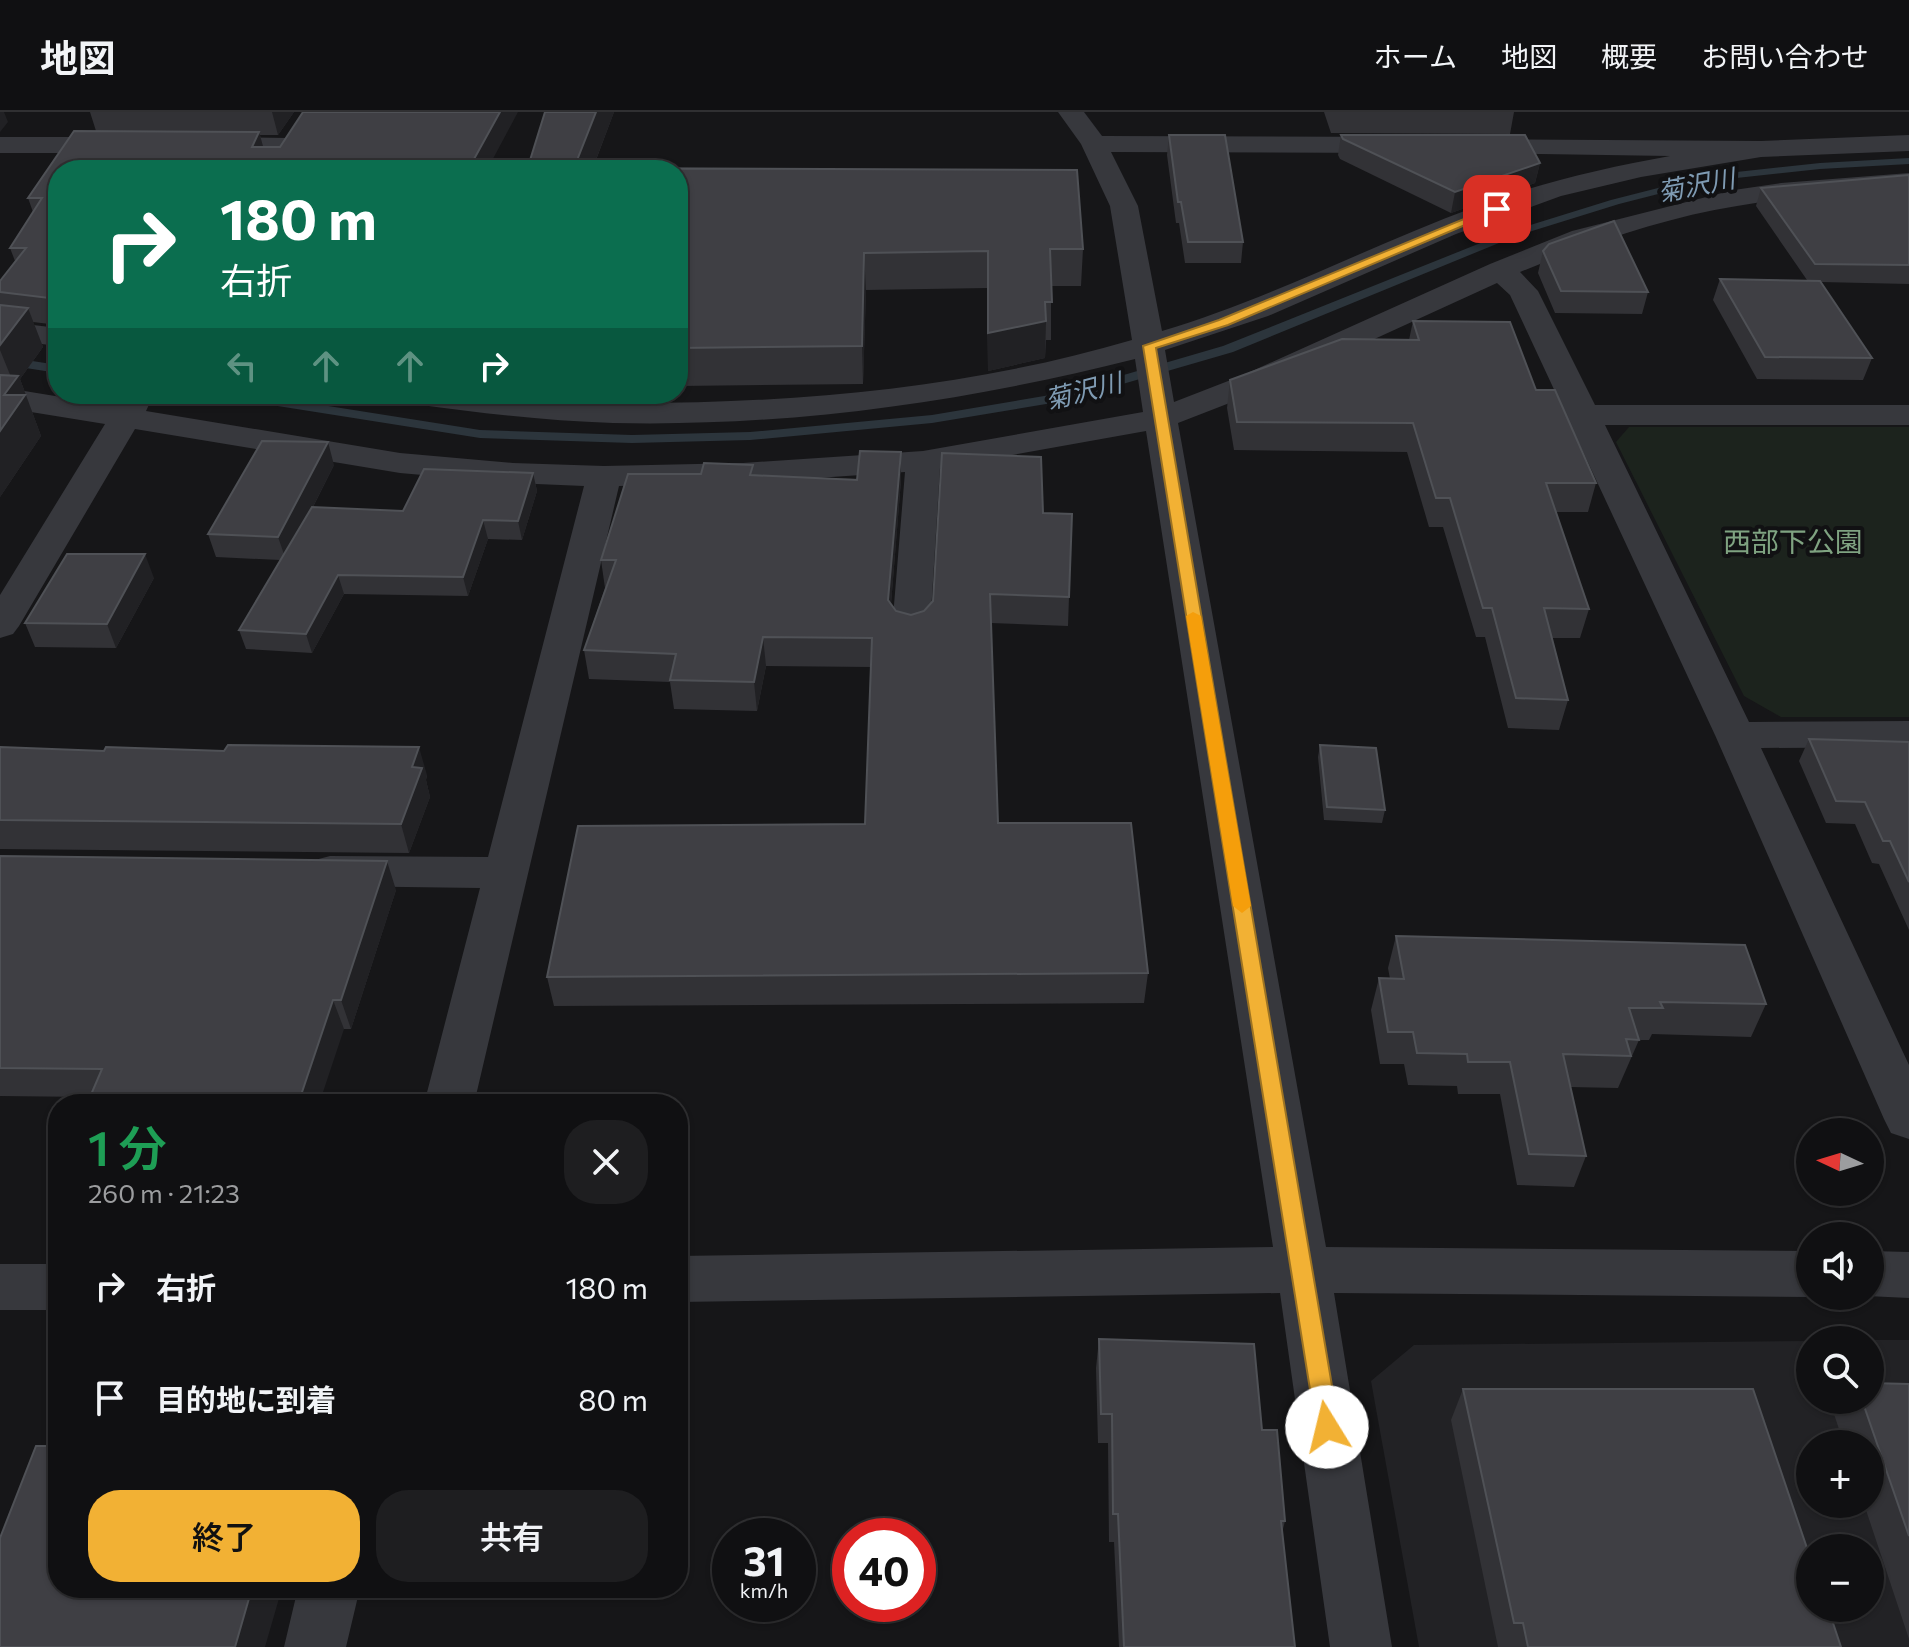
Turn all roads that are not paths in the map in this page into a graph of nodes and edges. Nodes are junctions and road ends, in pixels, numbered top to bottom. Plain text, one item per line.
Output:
1 (1071, 112) edge
2 (1909, 143) edge
3 (1094, 144) junction
4 (0, 145) edge
5 (152, 145) edge
6 (182, 145) edge
7 (1761, 149) junction
8 (280, 160) edge
9 (1909, 181) edge
10 (1500, 270) junction
11 (0, 330) edge
12 (48, 336) edge
13 (1150, 350) junction
14 (0, 397) edge
15 (48, 399) edge
16 (133, 404) edge
17 (138, 404) edge
18 (511, 404) edge
19 (1159, 412) junction
20 (1584, 415) junction
21 (1909, 415) edge
22 (923, 461) junction
23 (604, 476) junction
24 (0, 626) edge
25 (911, 629) edge
26 (1909, 734) edge
27 (1735, 735) junction
28 (286, 870) edge
29 (508, 873) junction
30 (452, 1094) edge
31 (1909, 1119) edge
32 (1303, 1270) junction
33 (1796, 1274) edge
34 (1884, 1274) edge
35 (1909, 1275) edge
36 (688, 1279) edge
37 (0, 1287) edge
38 (48, 1287) edge
39 (327, 1598) edge
40 (315, 1647) edge
41 (1361, 1647) edge

1 - 3 street
2 - 7 street
3 - 7 street
3 - 13 street
4 - 5 street
6 - 8 street
7 - 13 street
9 - 10 street
10 - 19 street
10 - 20 street
11 - 12 street
13 - 18 street
13 - 19 street
14 - 15 street
16 - 24 street
17 - 23 street
19 - 22 street
19 - 32 street
20 - 21 street
20 - 27 street
22 - 23 street
22 - 25 street
23 - 29 street
26 - 27 street
27 - 31 street
28 - 29 street
29 - 30 street
32 - 33 street
32 - 36 street
32 - 41 street
34 - 35 street
37 - 38 street
39 - 40 street

